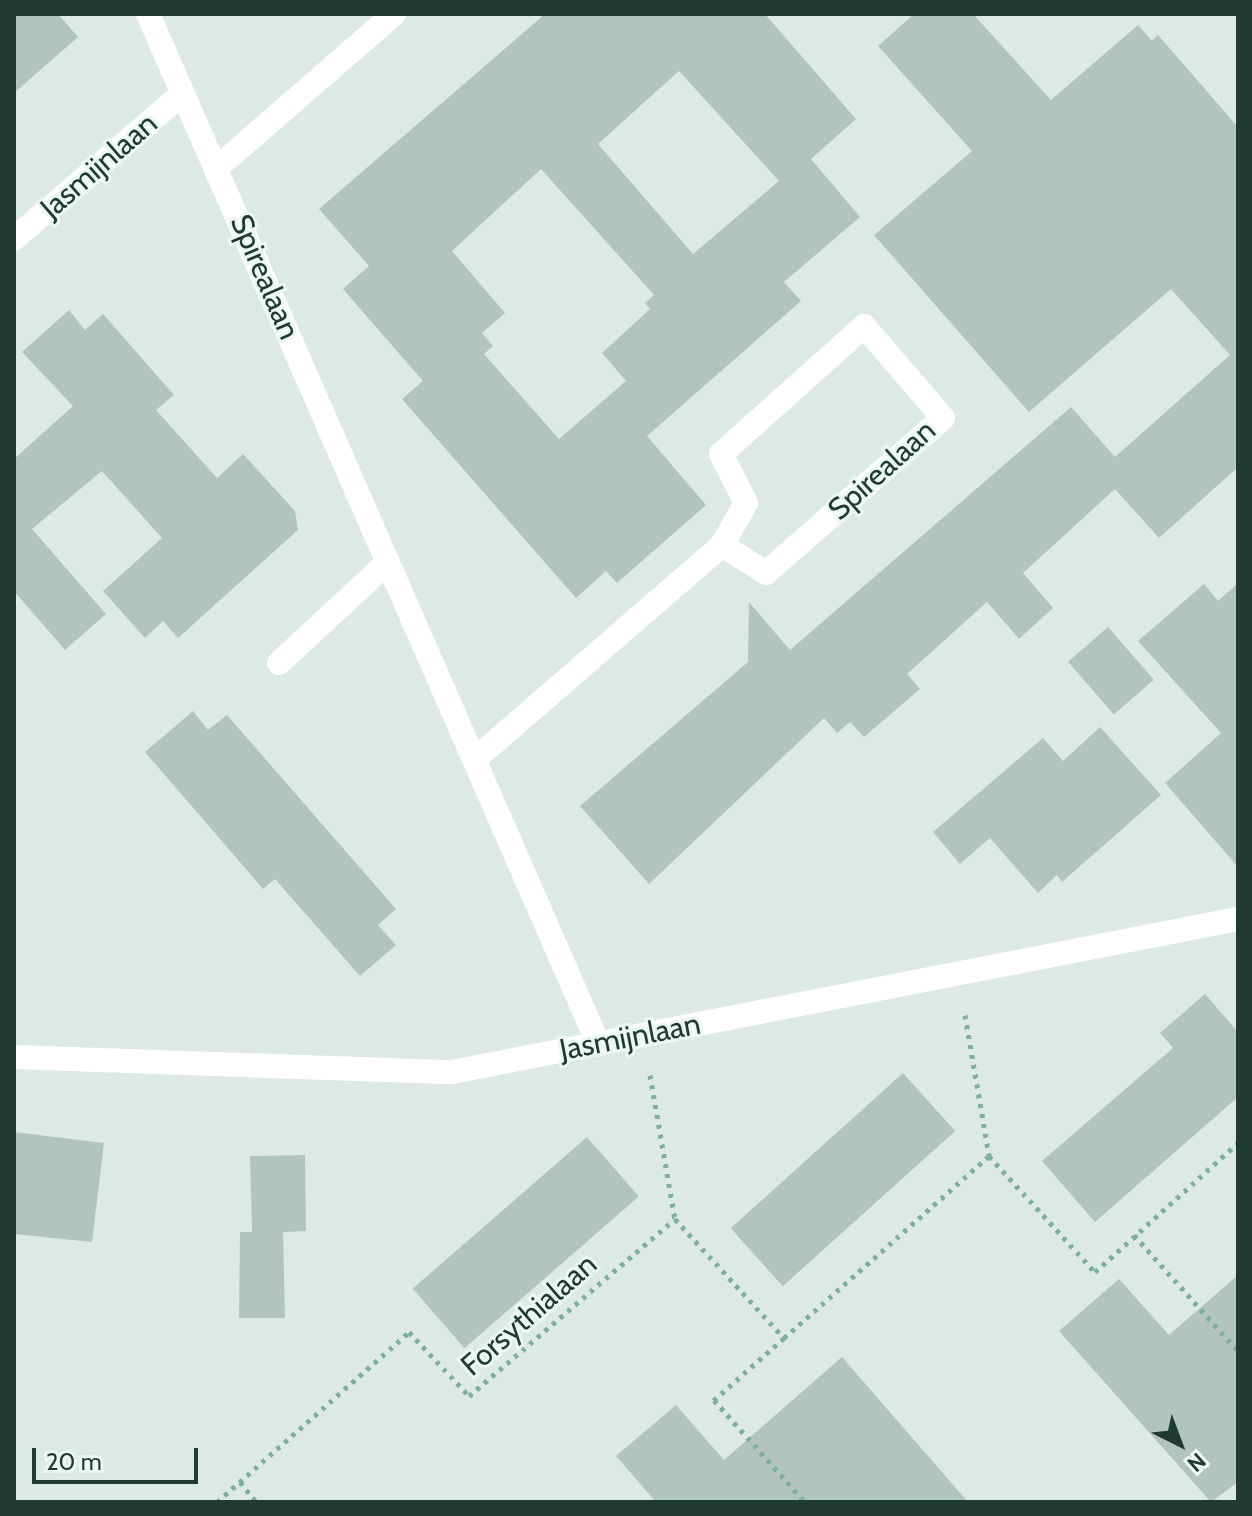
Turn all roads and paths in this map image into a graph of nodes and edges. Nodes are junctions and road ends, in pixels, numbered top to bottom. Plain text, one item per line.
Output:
1 (148, 14) edge
2 (394, 14) edge
3 (183, 93) junction
4 (218, 167) junction
5 (14, 239) edge
6 (722, 545) junction
7 (387, 563) junction
8 (279, 663) dead end
9 (474, 760) junction
10 (1238, 919) edge
11 (958, 974) junction
12 (644, 1035) junction
13 (598, 1043) junction
14 (14, 1057) edge
15 (1238, 1143) edge
16 (989, 1156) junction
17 (675, 1219) junction
18 (1134, 1235) junction
19 (784, 1338) junction
20 (1238, 1351) edge
21 (240, 1482) junction
22 (217, 1502) edge
23 (256, 1502) edge
24 (805, 1502) edge

1 - 3 street, Spirealaan
2 - 4 street
3 - 4 street, Spirealaan
3 - 5 street, Jasmijnlaan
4 - 7 street, Spirealaan
6 - 6 street, Spirealaan
6 - 9 street, Spirealaan
7 - 8 street
7 - 9 street, Spirealaan
9 - 13 street, Spirealaan
10 - 11 street, Jasmijnlaan
11 - 12 street, Jasmijnlaan
11 - 16 path
12 - 13 street, Jasmijnlaan
12 - 17 path
13 - 14 street, Jasmijnlaan
15 - 18 path
16 - 18 path
16 - 19 path
17 - 19 path
17 - 21 path, Forsythialaan
18 - 20 path
19 - 24 path
21 - 22 path, Forsythialaan
21 - 23 path

